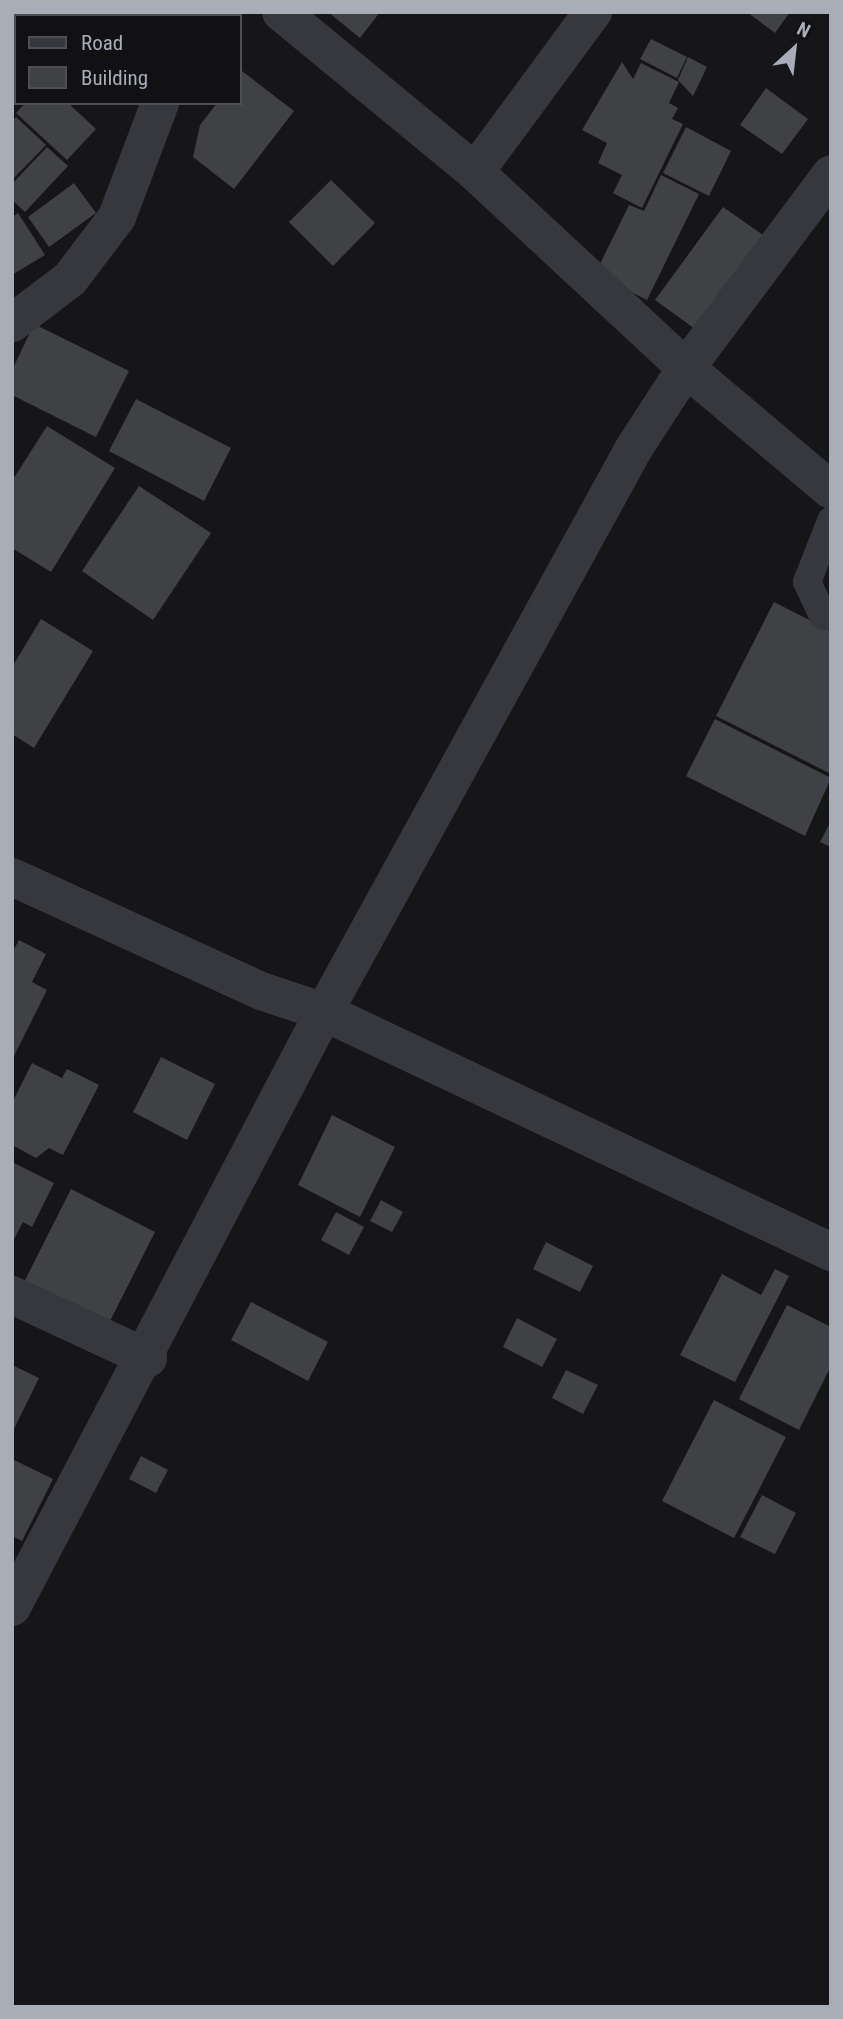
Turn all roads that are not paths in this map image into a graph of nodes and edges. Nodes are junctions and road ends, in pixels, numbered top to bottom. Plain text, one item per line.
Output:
1 (281, 12) edge
2 (593, 12) edge
3 (159, 105) edge
4 (475, 172) junction
5 (831, 174) edge
6 (12, 323) edge
7 (686, 368) junction
8 (831, 490) edge
9 (831, 521) edge
10 (823, 616) dead end
11 (12, 877) edge
12 (324, 1012) junction
13 (831, 1252) edge
14 (12, 1295) edge
15 (148, 1358) junction
16 (12, 1607) edge

1 - 4 street
2 - 4 street
3 - 6 street
4 - 7 street
5 - 7 street
7 - 8 street
7 - 12 street
9 - 10 lane
11 - 12 street
12 - 13 street
12 - 15 street
14 - 15 street
15 - 16 street

